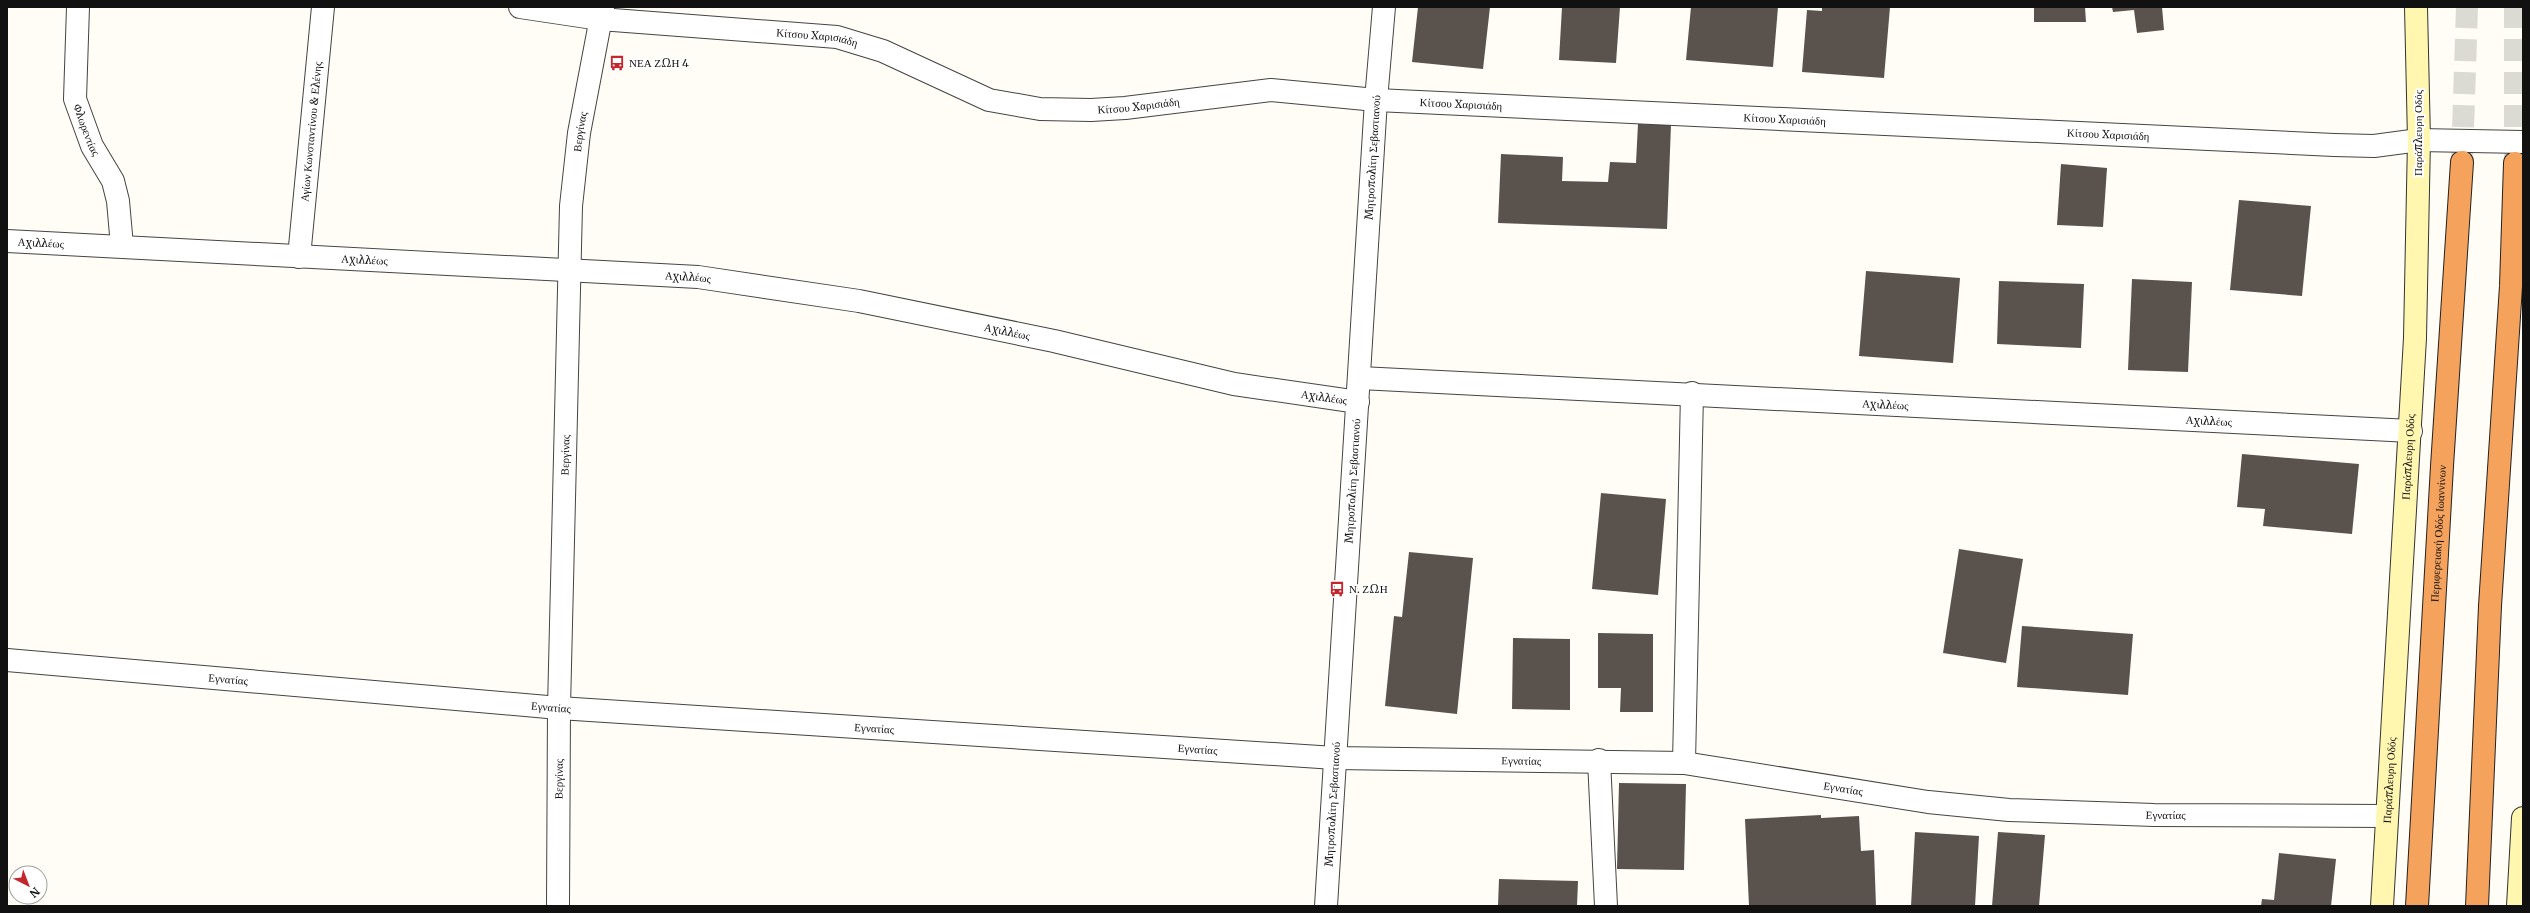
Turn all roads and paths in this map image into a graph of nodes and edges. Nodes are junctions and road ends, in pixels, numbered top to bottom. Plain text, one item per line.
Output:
1 (78, 7) edge
2 (323, 7) edge
3 (520, 7) edge
4 (1384, 7) edge
5 (2416, 7) edge
6 (602, 13) edge
7 (1376, 100) junction
8 (2419, 140) junction
9 (2523, 142) edge
10 (2462, 162) tunnel mouth
11 (2515, 163) tunnel mouth
12 (7, 241) edge
13 (122, 246) junction
14 (299, 257) junction
15 (569, 271) junction
16 (1360, 378) junction
17 (1692, 394) junction
18 (1358, 402) junction
19 (2411, 431) junction
20 (7, 660) edge
21 (559, 708) junction
22 (1335, 758) junction
23 (1599, 760) junction
24 (1684, 763) junction
25 (2387, 816) junction
26 (2523, 818) edge
27 (2520, 894) edge
28 (558, 906) edge
29 (1326, 906) edge
30 (1606, 906) edge
31 (2382, 906) edge
32 (2417, 906) edge
33 (2477, 906) edge

1 - 13 street, Φλωρεντίας
2 - 14 street, Αγίων Κωνσταντίνου & Ελένης
3 - 6 street, Κίτσου Χαρισιάδη
4 - 7 street, Μητροπολίτη Σεβαστιανού
5 - 8 street, Παράπλευρη Οδός
6 - 7 street, Κίτσου Χαρισιάδη
6 - 15 street, Βεργίνας
7 - 8 street, Κίτσου Χαρισιάδη
7 - 16 street, Μητροπολίτη Σεβαστιανού
8 - 9 street, Κίτσου Χαρισιάδη
8 - 19 street, Παράπλευρη Οδός
10 - 32 highway, Περιφερειακή Οδός Ιωαννίνων
11 - 33 highway
12 - 13 street, Αχιλλέως
13 - 14 street, Αχιλλέως
14 - 15 street, Αχιλλέως
15 - 18 street, Αχιλλέως
15 - 21 street, Βεργίνας
16 - 17 street, Αχιλλέως
16 - 18 street, Μητροπολίτη Σεβαστιανού
17 - 19 street, Αχιλλέως
17 - 24 street
18 - 22 street, Μητροπολίτη Σεβαστιανού
19 - 25 street, Παράπλευρη Οδός
20 - 21 street, Εγνατίας
21 - 22 street, Εγνατίας
21 - 28 street, Βεργίνας
22 - 23 street, Εγνατίας
22 - 29 street, Μητροπολίτη Σεβαστιανού
23 - 24 street, Εγνατίας
23 - 30 street
24 - 25 street, Εγνατίας
25 - 31 street, Παράπλευρη Οδός
26 - 27 street

